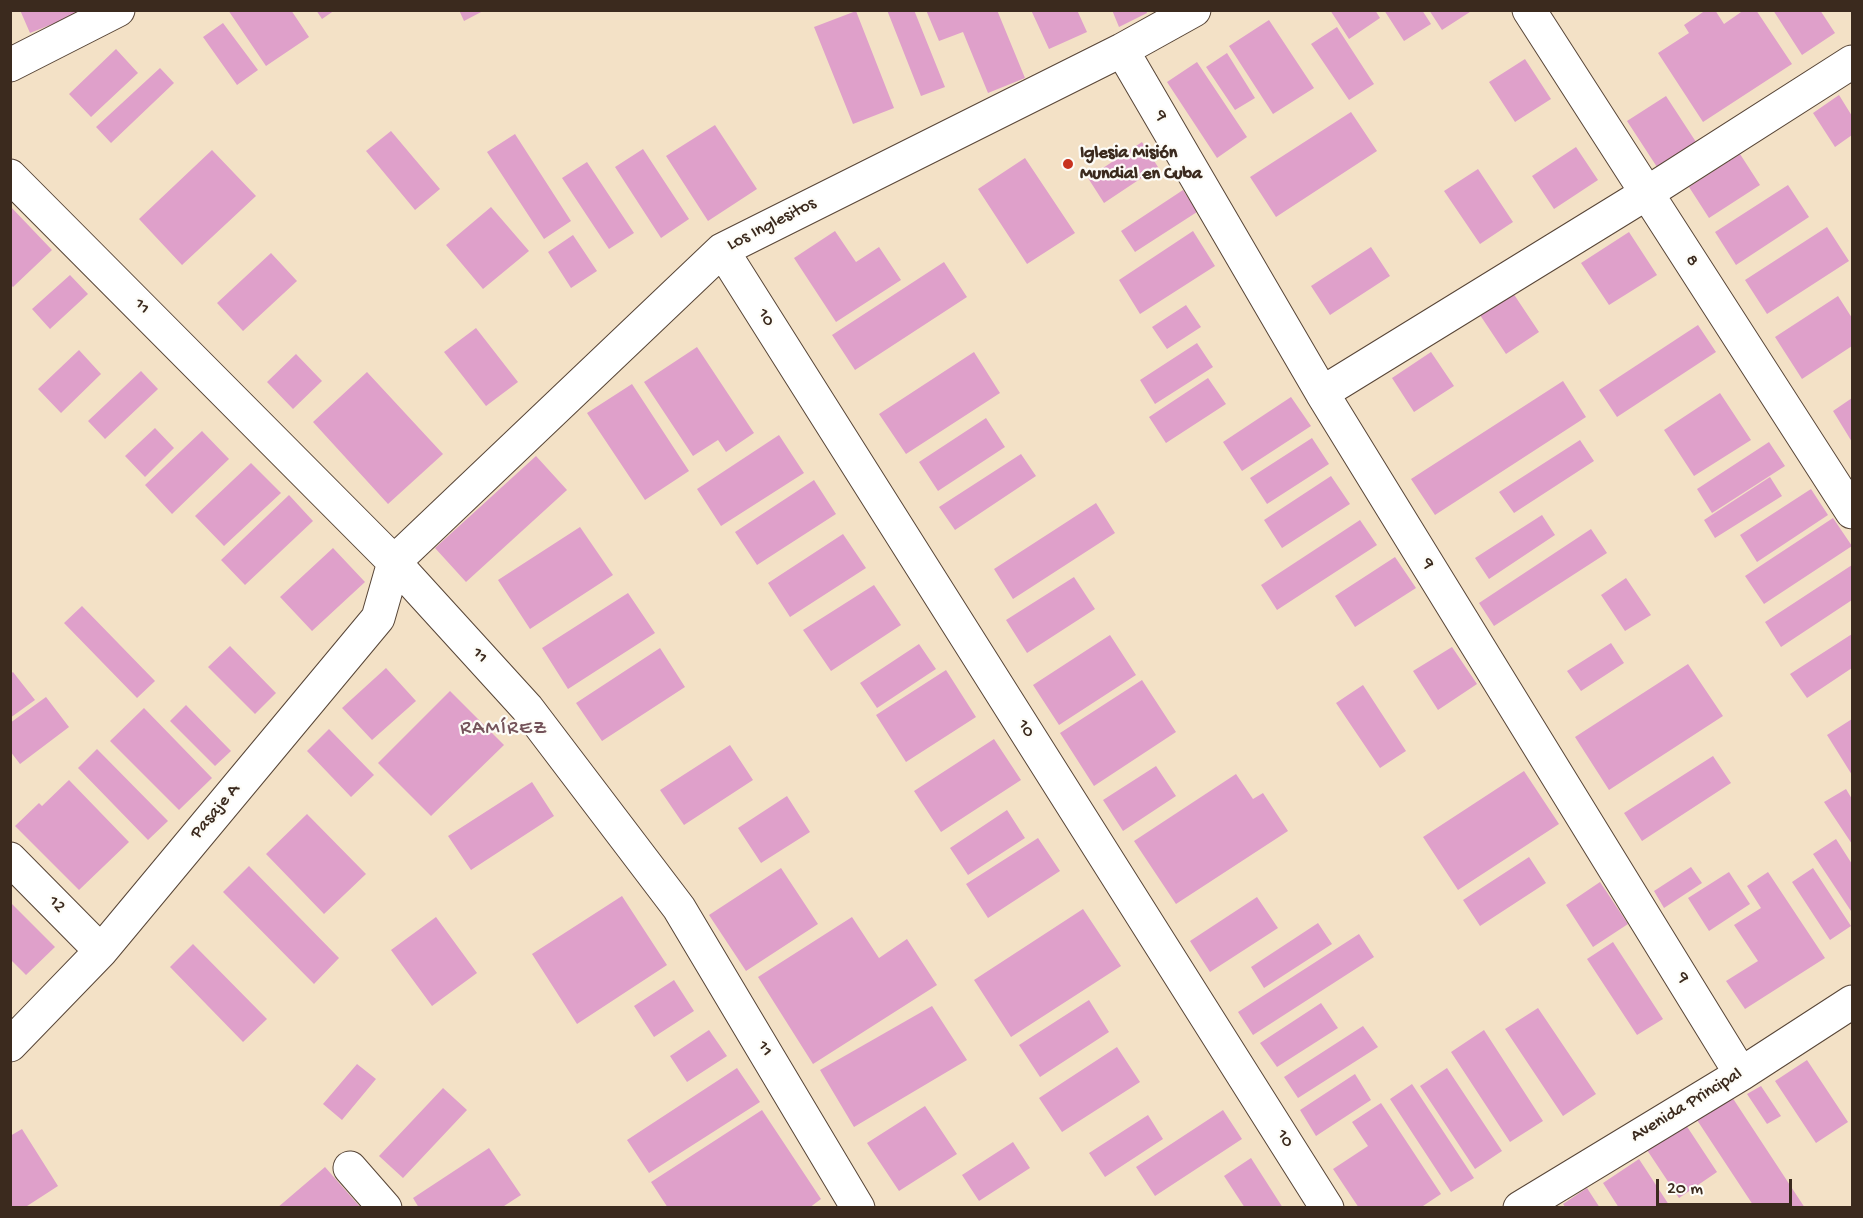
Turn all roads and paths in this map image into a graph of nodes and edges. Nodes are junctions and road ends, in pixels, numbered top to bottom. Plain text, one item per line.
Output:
1 (118, 10) edge
2 (1194, 10) edge
3 (1529, 10) edge
4 (1122, 50) junction
5 (1852, 62) edge
6 (10, 65) edge
7 (10, 176) edge
8 (1647, 193) junction
9 (722, 250) junction
10 (1322, 393) junction
11 (1852, 512) edge
12 (394, 562) junction
13 (10, 859) edge
14 (101, 951) junction
15 (1852, 1002) edge
16 (10, 1046) edge
17 (1741, 1074) junction
18 (350, 1168) dead end
19 (385, 1208) edge
20 (858, 1208) edge
21 (1328, 1208) edge
22 (1520, 1208) edge

1 - 6 street
2 - 4 street, Los Inglesitos
3 - 8 street, 8
4 - 9 street, Los Inglesitos
4 - 10 street, 9
5 - 8 street
7 - 12 street, 11
8 - 10 street
8 - 11 street, 8
9 - 12 street, Los Inglesitos
9 - 21 street, 10
10 - 17 street, 9
12 - 14 street, Pasaje A
12 - 20 street, 11
13 - 14 street, 12
14 - 16 street, Pasaje A
15 - 17 street, Avenida Principal
17 - 22 street, Avenida Principal
18 - 19 street

